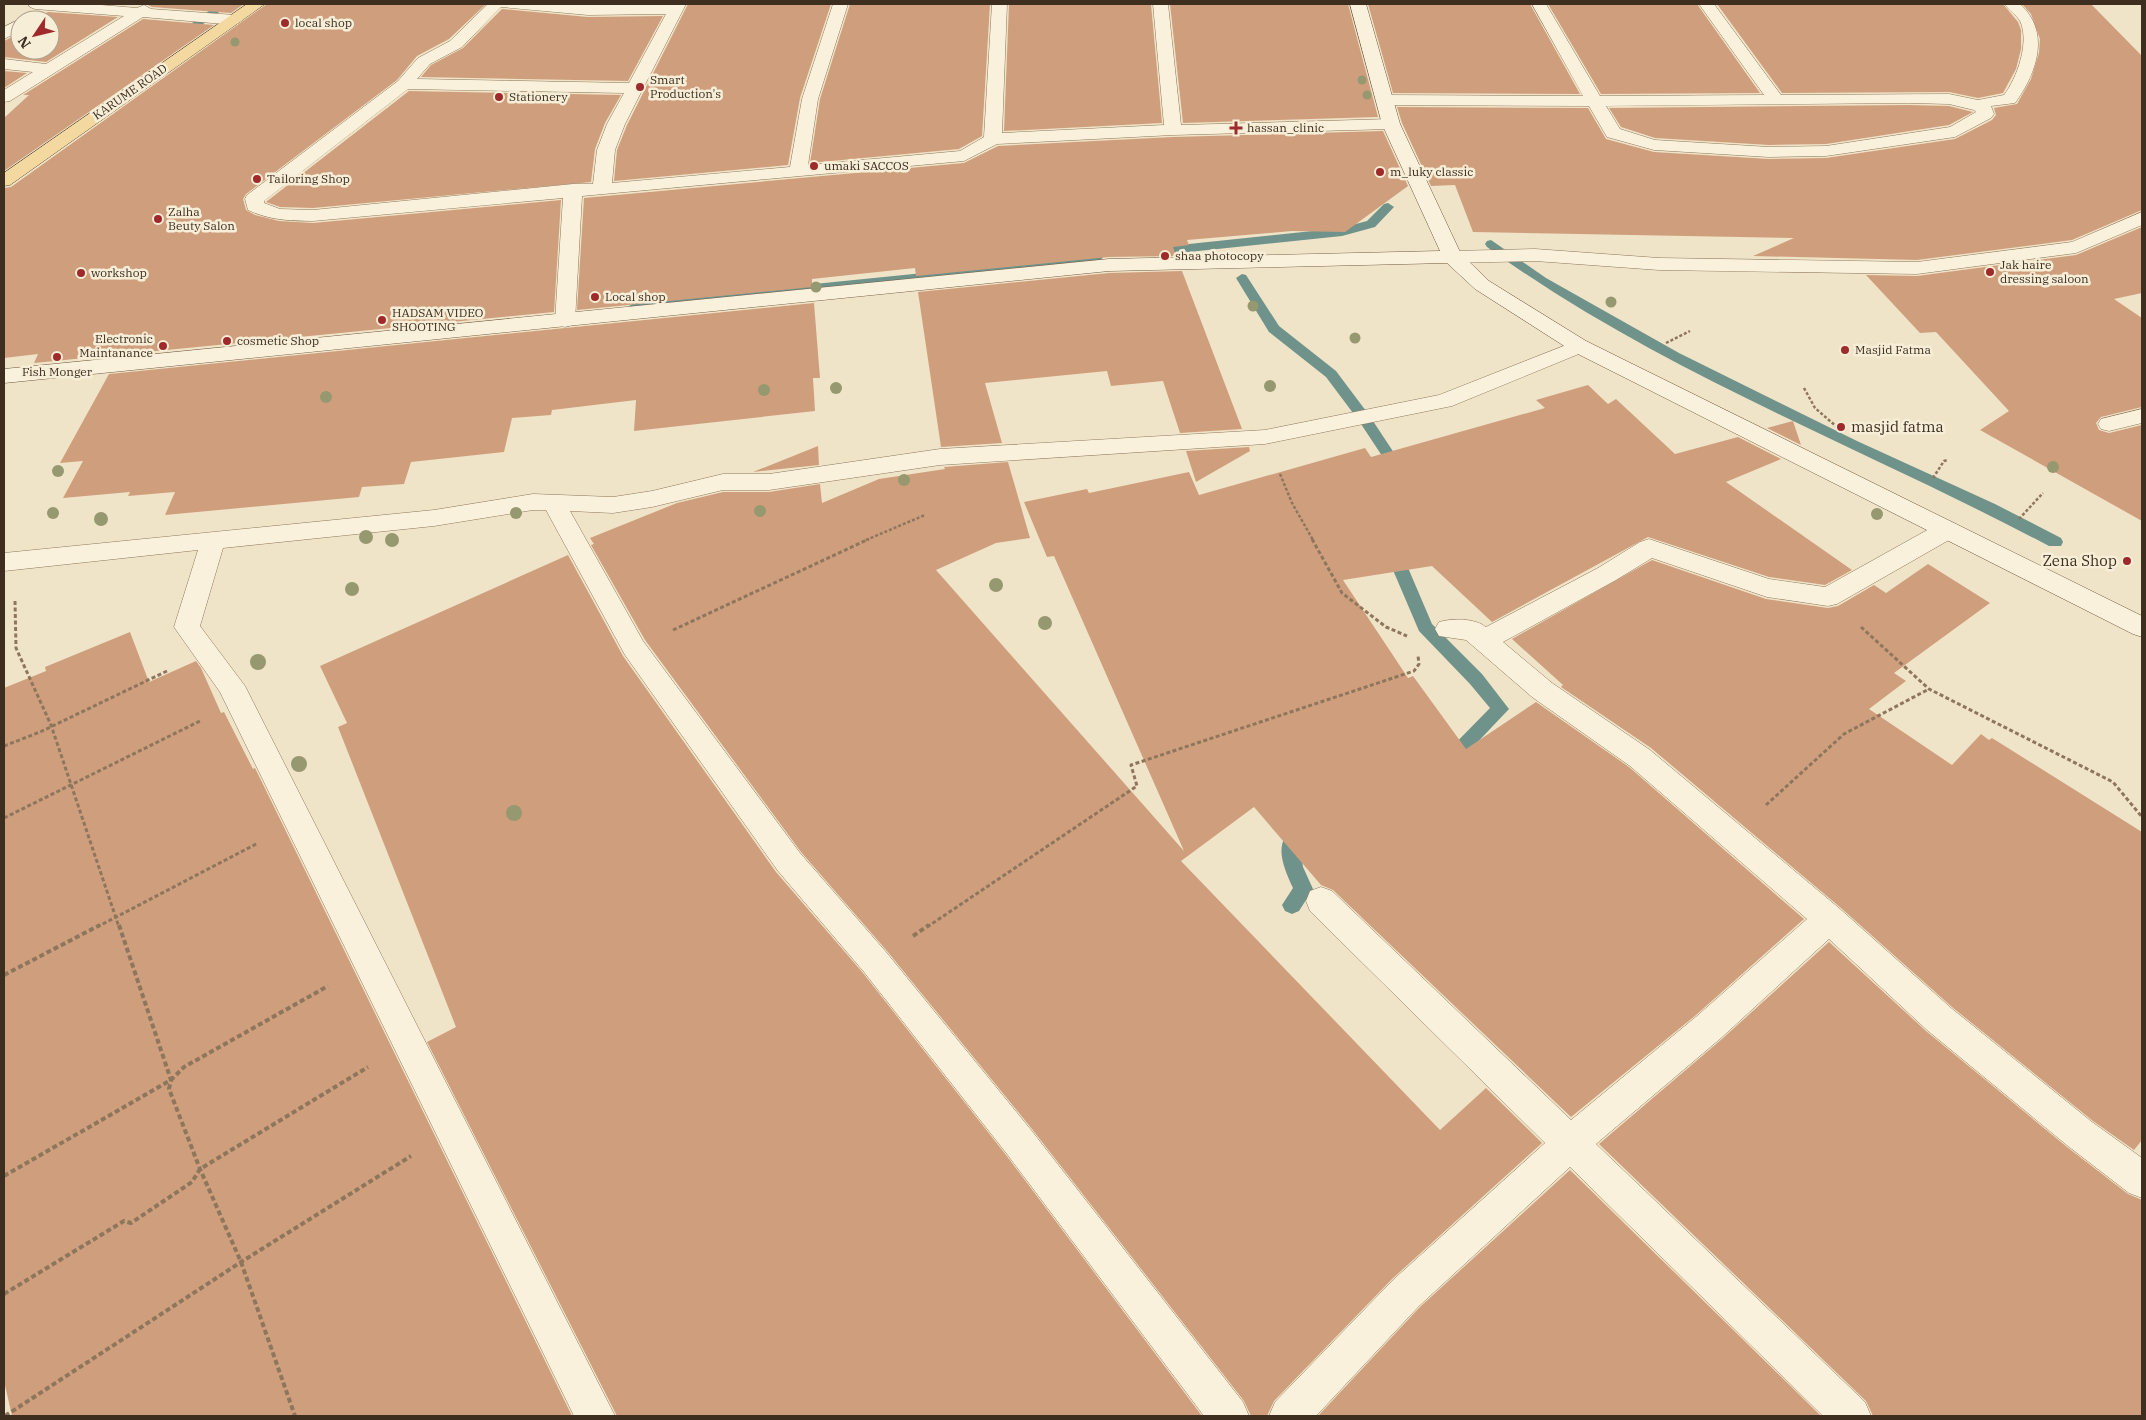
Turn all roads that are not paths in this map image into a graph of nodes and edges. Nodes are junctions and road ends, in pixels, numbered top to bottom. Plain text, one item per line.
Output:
1 (35, 4) edge
2 (55, 4) edge
3 (153, 4) edge
4 (257, 4) edge
5 (496, 4) edge
6 (506, 4) edge
7 (840, 4) edge
8 (999, 4) edge
9 (1160, 4) edge
10 (1358, 4) edge
11 (1539, 4) edge
12 (1706, 4) edge
13 (2012, 4) edge
14 (677, 6) edge
15 (138, 14) junction
16 (234, 20) junction
17 (4, 64) edge
18 (49, 69) junction
19 (404, 84) junction
20 (634, 88) junction
21 (4, 97) edge
22 (1384, 100) junction
23 (1594, 100) junction
24 (1776, 100) junction
25 (1981, 106) junction
26 (1391, 124) junction
27 (1173, 130) junction
28 (993, 139) junction
29 (798, 171) junction
30 (6, 177) edge
31 (602, 188) junction
32 (573, 190) junction
33 (2142, 218) edge
34 (1452, 257) junction
35 (565, 321) junction
36 (1579, 346) junction
37 (4, 376) edge
38 (2142, 416) edge
39 (2109, 424) dead end
40 (553, 502) junction
41 (1947, 530) junction
42 (213, 540) junction
43 (11, 561) edge
44 (2142, 626) edge
45 (1448, 629) dead end
46 (1484, 640) junction
47 (1321, 901) dead end
48 (1829, 919) junction
49 (1571, 1143) junction
50 (2142, 1180) edge
51 (595, 1416) edge
52 (1229, 1416) edge
53 (1288, 1416) edge
54 (1851, 1416) edge

1 - 2 street
2 - 15 street
3 - 15 street
4 - 16 main road, KARUME ROAD
5 - 19 street
6 - 14 street
7 - 29 street
8 - 28 street
9 - 27 street
10 - 22 street
11 - 23 street
12 - 24 street
13 - 25 street
14 - 20 street
15 - 16 street
15 - 18 street
16 - 30 main road, KARUME ROAD
17 - 18 street
18 - 21 street
19 - 20 street
19 - 32 street
20 - 31 street
22 - 23 street
22 - 26 street
23 - 24 street
23 - 25 street
24 - 25 street
26 - 27 street
26 - 34 street
27 - 28 street
28 - 29 street
29 - 31 street
31 - 32 street
32 - 35 street
33 - 34 street
34 - 35 street
34 - 36 street
35 - 37 street
36 - 40 street
36 - 41 street
38 - 39 street
40 - 42 street
40 - 52 street
41 - 44 street
41 - 46 street
42 - 43 street
42 - 51 street
45 - 46 street
46 - 48 street
47 - 49 street
48 - 49 street
48 - 50 street
49 - 53 street
49 - 54 street

